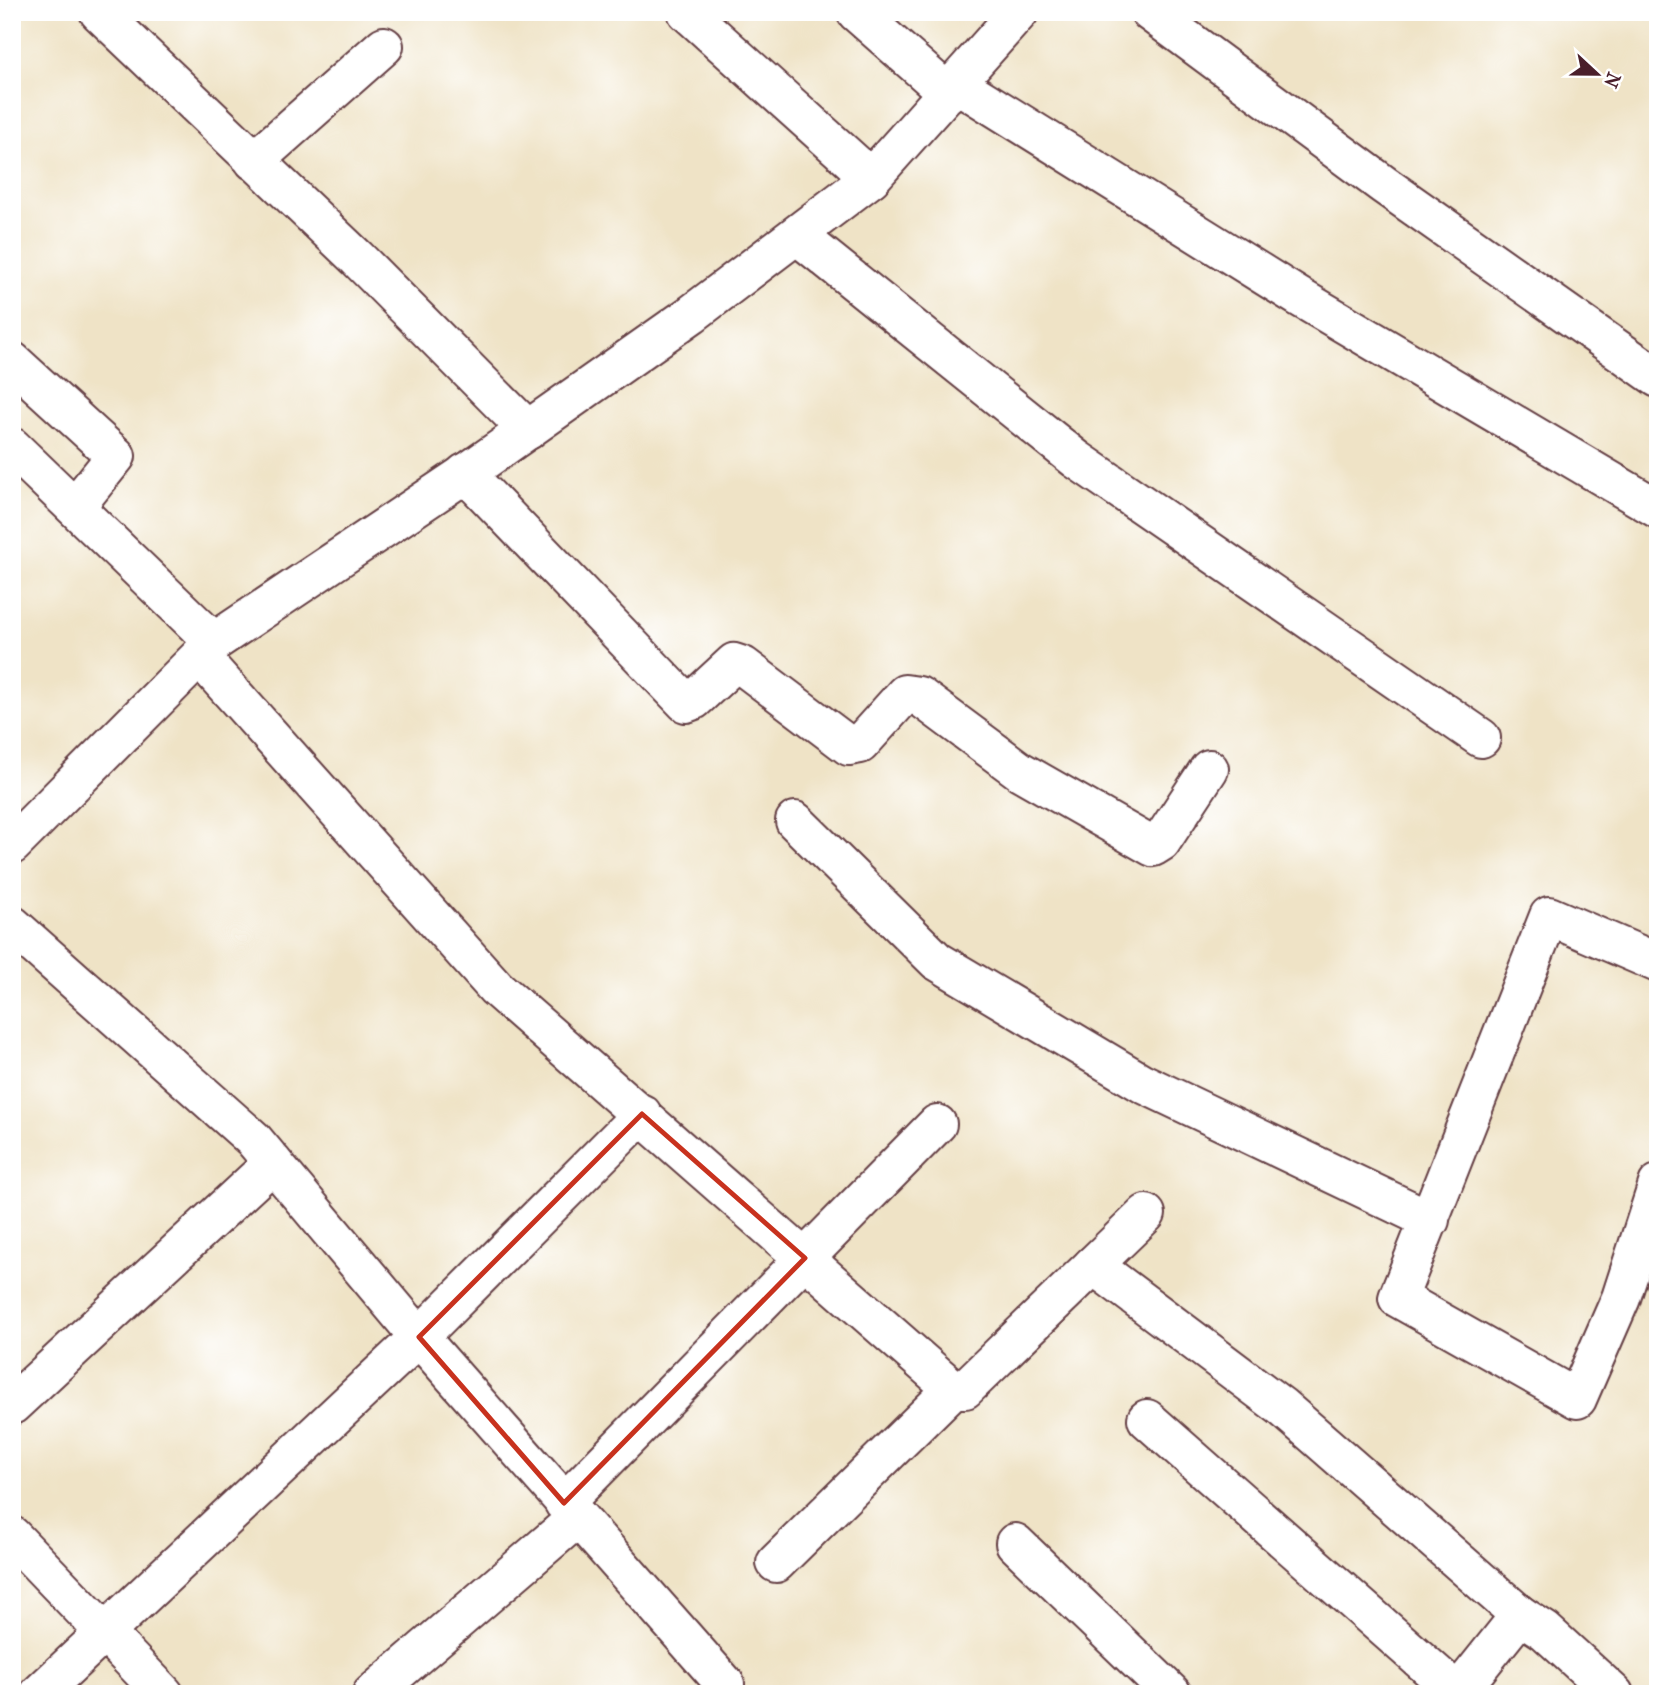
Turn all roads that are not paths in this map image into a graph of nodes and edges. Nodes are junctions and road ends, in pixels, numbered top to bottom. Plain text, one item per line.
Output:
1 (99, 12) edge
2 (687, 12) edge
3 (856, 12) edge
4 (1019, 12) edge
5 (1150, 12) edge
6 (384, 46) dead end
7 (952, 88) junction
8 (254, 161) junction
9 (871, 178) junction
10 (797, 235) junction
11 (12, 361) edge
12 (1658, 378) edge
13 (527, 430) junction
14 (12, 447) edge
15 (465, 473) junction
16 (75, 508) junction
17 (1658, 509) edge
18 (207, 650) junction
19 (1481, 738) dead end
20 (1209, 769) dead end
21 (795, 821) dead end
22 (12, 845) edge
23 (12, 925) edge
24 (1658, 963) edge
25 (642, 1114) junction
26 (937, 1124) dead end
27 (273, 1163) junction
28 (1658, 1184) edge
29 (1146, 1214) dead end
30 (1430, 1220) junction
31 (805, 1258) junction
32 (1093, 1265) junction
33 (419, 1337) junction
34 (953, 1389) junction
35 (12, 1405) edge
36 (1147, 1419) dead end
37 (570, 1510) junction
38 (12, 1536) edge
39 (1015, 1544) dead end
40 (776, 1563) dead end
41 (1520, 1615) junction
42 (107, 1631) junction
43 (726, 1684) dead end
44 (1457, 1693) edge
45 (39, 1694) edge
46 (164, 1694) edge
47 (372, 1694) edge
48 (1172, 1694) edge
49 (1614, 1694) edge

1 - 8 street
2 - 9 street
3 - 7 street
4 - 7 street
5 - 12 street
6 - 8 street
7 - 9 street
7 - 17 street
8 - 13 street
9 - 10 street
10 - 13 street
10 - 19 street
11 - 16 street
13 - 15 street
14 - 16 street
15 - 18 street
15 - 20 street
16 - 18 street
18 - 22 street
18 - 25 street
21 - 30 street
23 - 27 street
24 - 30 street
25 - 31 street
25 - 33 street
26 - 31 street
27 - 33 street
27 - 35 street
28 - 30 street
29 - 32 street
31 - 34 street
31 - 37 street
32 - 34 street
32 - 41 street
33 - 37 street
33 - 42 street
34 - 40 street
36 - 44 street
37 - 43 street
37 - 47 street
38 - 42 street
39 - 48 street
41 - 44 street
41 - 49 street
42 - 45 street
42 - 46 street

